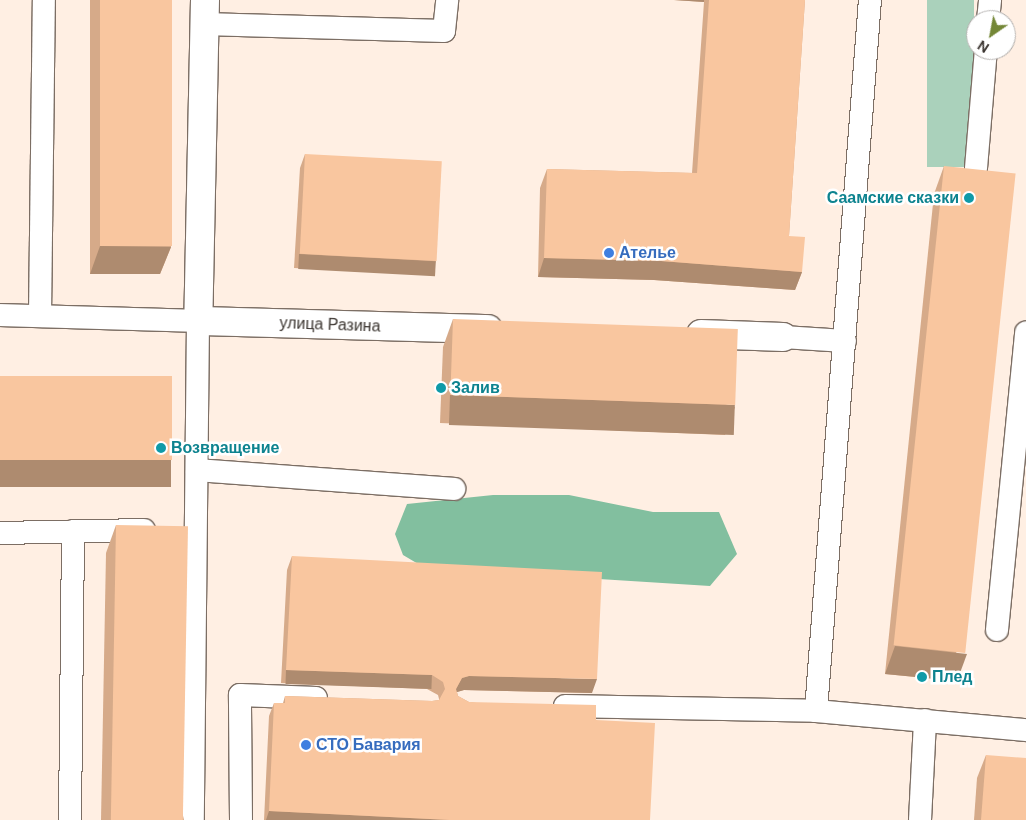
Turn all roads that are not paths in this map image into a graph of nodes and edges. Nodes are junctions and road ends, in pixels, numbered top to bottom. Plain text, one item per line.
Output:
1 (44, 0) edge
2 (447, 0) edge
3 (870, 0) edge
4 (205, 12) edge
5 (985, 60) edge
6 (976, 168) edge
7 (0, 315) edge
8 (40, 316) junction
9 (198, 321) junction
10 (515, 330) edge
11 (1026, 332) edge
12 (674, 334) edge
13 (783, 337) joint
14 (845, 340) junction
15 (1024, 385) edge
16 (197, 470) junction
17 (454, 489) dead end
18 (180, 530) junction
19 (73, 531) junction
20 (0, 533) edge
21 (997, 630) dead end
22 (338, 698) edge
23 (539, 705) edge
24 (816, 711) junction
25 (925, 720) junction
26 (1026, 730) edge
27 (70, 820) edge
28 (193, 820) edge
29 (241, 820) edge
30 (920, 820) edge

1 - 8 lane
2 - 4 lane
3 - 14 lane
4 - 9 street
5 - 6 lane
7 - 8 lane
8 - 9 lane
9 - 10 street, улица Разина
9 - 16 lane
11 - 15 lane
12 - 13 street
13 - 14 lane
14 - 24 lane
15 - 21 lane
16 - 17 lane
16 - 18 lane
18 - 19 lane
18 - 28 lane
19 - 20 lane
19 - 27 lane
22 - 29 lane
23 - 24 lane
24 - 25 lane
25 - 26 lane
25 - 30 lane

